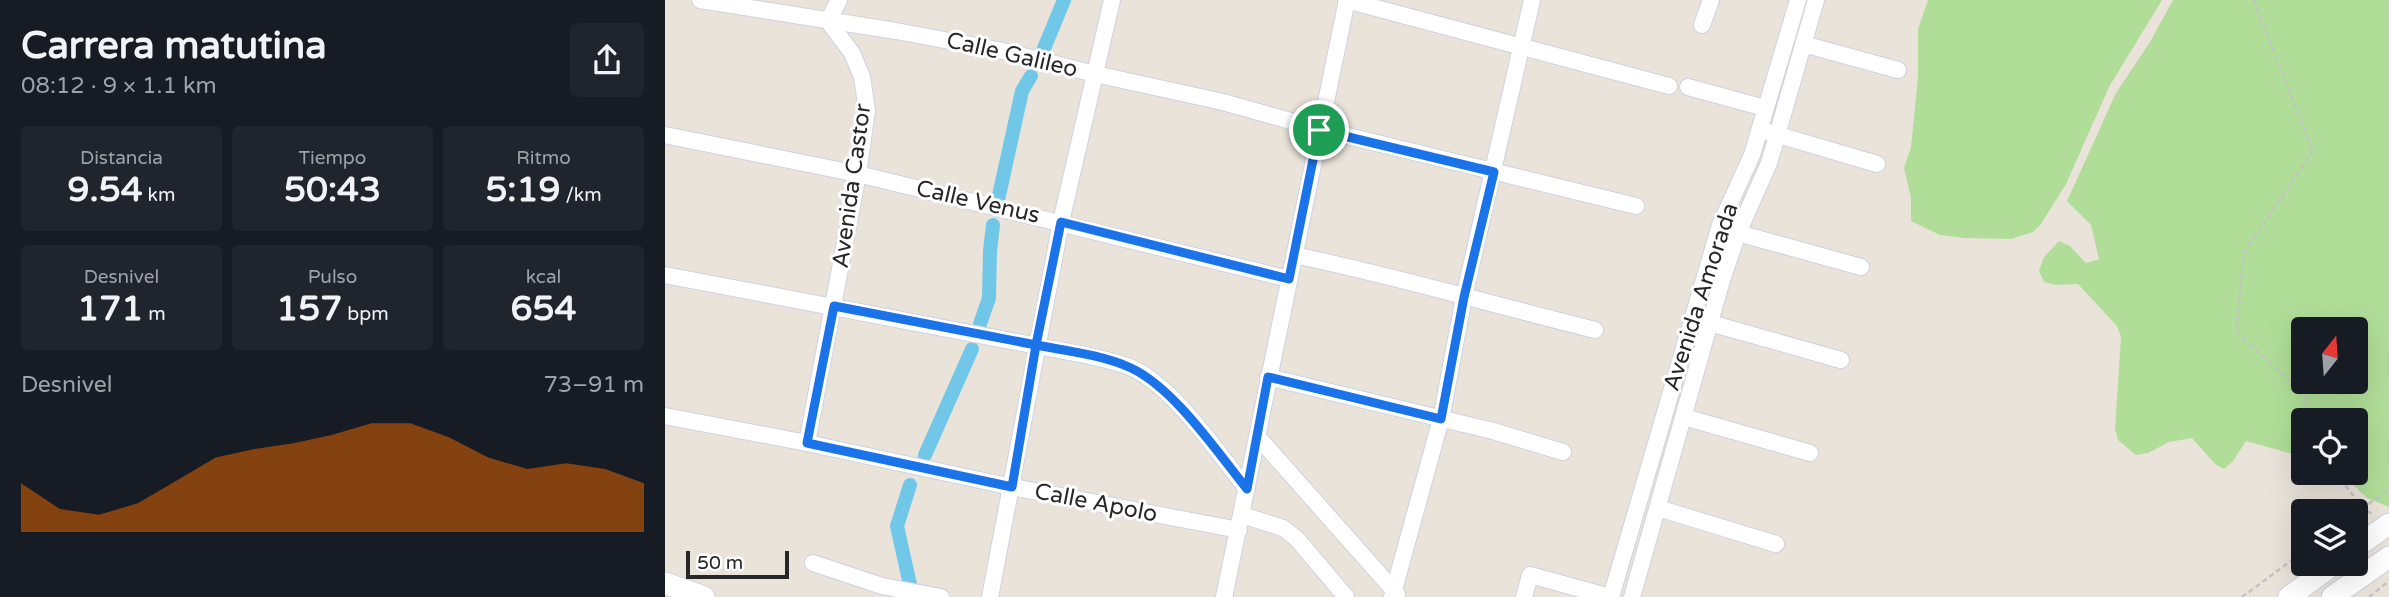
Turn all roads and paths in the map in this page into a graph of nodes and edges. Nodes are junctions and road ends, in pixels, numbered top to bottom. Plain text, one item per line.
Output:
1 (700, 0) edge
2 (839, 0) edge
3 (1112, 0) edge
4 (1347, 0) edge
5 (1532, 0) edge
6 (1711, 0) edge
7 (1798, 0) edge
8 (1816, 0) edge
9 (2254, 0) edge
10 (828, 21) junction
11 (1702, 25) dead end
12 (1803, 44) junction
13 (1521, 46) junction
14 (1898, 70) dead end
15 (1095, 74) junction
16 (1669, 86) dead end
17 (1688, 87) dead end
18 (1765, 108) junction
19 (1759, 129) junction
20 (1319, 130) junction
21 (1777, 134) junction
22 (665, 135) edge
23 (1877, 164) dead end
24 (1494, 172) junction
25 (858, 174) junction
26 (1636, 206) dead end
27 (1061, 222) junction
28 (1738, 233) junction
29 (1294, 255) junction
30 (1861, 267) dead end
31 (665, 275) edge
32 (1289, 279) junction
33 (1464, 297) junction
34 (834, 306) junction
35 (1710, 323) junction
36 (1595, 330) dead end
37 (1036, 345) junction
38 (1683, 351) junction
39 (1701, 355) junction
40 (1841, 360) dead end
41 (1268, 377) junction
42 (2307, 408) edge
43 (665, 416) edge
44 (1684, 417) junction
45 (1441, 419) junction
46 (1257, 436) junction
47 (807, 443) junction
48 (1563, 452) dead end
49 (1810, 453) dead end
50 (2345, 485) edge
51 (1012, 487) junction
52 (1247, 489) junction
53 (2389, 489) edge
54 (2356, 499) edge
55 (2368, 504) edge
56 (1658, 508) junction
57 (2368, 511) edge
58 (1241, 523) junction
59 (2388, 524) edge
60 (2368, 539) edge
61 (1776, 544) dead end
62 (2389, 556) edge
63 (2291, 561) edge
64 (813, 563) dead end
65 (2318, 576) edge
66 (2389, 581) edge
67 (665, 583) edge
68 (1395, 595) edge
69 (704, 597) edge
70 (941, 597) edge
71 (990, 597) edge
72 (1224, 597) edge
73 (1346, 597) edge
74 (1524, 597) edge
75 (1610, 597) edge
76 (1632, 597) edge
77 (2242, 597) edge
78 (2288, 597) edge
79 (2332, 597) edge
80 (2369, 597) edge

1 - 10 street, Calle Galileo
2 - 10 street
3 - 15 street
4 - 13 street
4 - 20 street
5 - 13 street
6 - 11 street
7 - 18 street, Avenida Amorada
8 - 12 street, Avenida Amorada
9 - 42 path
10 - 15 street, Calle Galileo
10 - 25 street, Avenida Castor
12 - 14 street
12 - 21 street, Avenida Amorada
13 - 16 street
13 - 24 street
15 - 20 street, Calle Galileo
15 - 27 street
17 - 18 street
18 - 19 street, Avenida Amorada
19 - 21 street
19 - 38 street, Avenida Amorada
20 - 24 street, Calle Galileo
20 - 29 street
21 - 23 street
21 - 28 street, Avenida Amorada
22 - 25 street, Calle Venus
24 - 26 street, Calle Galileo
24 - 33 street
25 - 27 street, Calle Venus
25 - 34 street, Avenida Castor
27 - 32 street, Calle Venus
27 - 37 street
28 - 30 street
28 - 35 street, Avenida Amorada
29 - 32 street
29 - 33 street
31 - 34 street
32 - 41 street
33 - 36 street
33 - 45 street
34 - 37 street
34 - 47 street, Avenida Castor
35 - 39 street, Avenida Amorada
35 - 40 street
37 - 51 street
37 - 52 street
38 - 39 street
38 - 75 street, Avenida Amorada
39 - 44 street, Avenida Amorada
41 - 45 street
41 - 46 street
43 - 47 street, Calle Apolo
44 - 49 street
44 - 56 street, Avenida Amorada
45 - 48 street
45 - 68 street
46 - 52 street
46 - 68 street
47 - 51 street, Calle Apolo
50 - 54 path
51 - 58 street, Calle Apolo
51 - 71 street
52 - 58 street
53 - 55 path
56 - 61 street
56 - 76 street, Avenida Amorada
57 - 59 path
58 - 72 street
58 - 73 street, Calle Apolo
59 - 60 main road
62 - 79 main road
63 - 77 path
64 - 70 street
65 - 78 main road
66 - 80 path
67 - 69 main road
74 - 75 street

